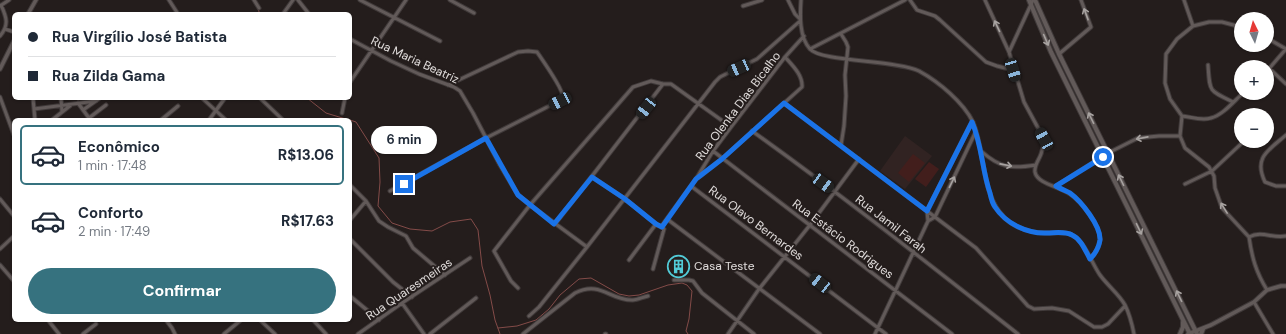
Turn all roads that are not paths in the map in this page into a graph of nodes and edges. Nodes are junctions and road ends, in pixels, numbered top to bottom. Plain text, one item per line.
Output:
1 (9, 0) edge
2 (36, 0) edge
3 (169, 0) edge
4 (254, 0) edge
5 (293, 0) edge
6 (298, 0) edge
7 (360, 0) edge
8 (406, 0) edge
9 (450, 0) edge
10 (762, 0) edge
11 (788, 0) edge
12 (801, 0) edge
13 (905, 0) edge
14 (910, 0) edge
15 (985, 0) edge
16 (1081, 0) edge
17 (1184, 0) edge
18 (1032, 1) edge
19 (1, 6) edge
20 (743, 6) dead end
21 (259, 8) dead end
22 (29, 12) edge
23 (177, 12) edge
24 (284, 12) edge
25 (307, 12) edge
26 (474, 13) dead end
27 (394, 17) junction
28 (800, 20) junction
29 (1234, 25) edge
30 (1193, 26) junction
31 (5, 29) junction
32 (12, 31) edge
33 (841, 34) junction
34 (0, 36) edge
35 (804, 36) junction
36 (352, 40) edge
37 (440, 41) dead end
38 (1274, 42) edge
39 (12, 49) edge
40 (1286, 49) edge
41 (371, 50) junction
42 (810, 50) junction
43 (1009, 52) junction
44 (1051, 52) junction
45 (1059, 54) junction
46 (785, 57) junction
47 (846, 59) junction
48 (1274, 64) edge
49 (1208, 65) dead end
50 (0, 69) edge
51 (1013, 70) junction
52 (1274, 74) edge
53 (352, 79) edge
54 (663, 84) junction
55 (1286, 84) edge
56 (448, 85) junction
57 (0, 97) edge
58 (33, 100) edge
59 (61, 100) edge
60 (204, 100) edge
61 (224, 100) edge
62 (262, 100) edge
63 (345, 100) edge
64 (96, 101) joint
65 (1233, 102) joint
66 (78, 103) junction
67 (699, 103) junction
68 (784, 103) junction
69 (72, 104) junction
70 (62, 105) junction
71 (106, 105) dead end
72 (178, 106) dead end
73 (34, 109) junction
74 (84, 110) junction
75 (216, 110) junction
76 (62, 112) junction
77 (342, 113) dead end
78 (1182, 116) junction
79 (35, 118) edge
80 (54, 118) edge
81 (88, 118) edge
82 (89, 118) edge
83 (163, 118) edge
84 (210, 118) edge
85 (224, 118) edge
86 (281, 118) edge
87 (972, 122) junction
88 (731, 127) junction
89 (12, 130) edge
90 (752, 131) junction
91 (976, 131) junction
92 (1180, 136) junction
93 (1286, 136) edge
94 (486, 138) junction
95 (841, 145) junction
96 (1237, 148) edge
97 (713, 151) junction
98 (981, 151) junction
99 (1108, 153) junction
100 (1103, 157) junction
101 (722, 159) junction
102 (859, 159) junction
103 (1036, 165) junction
104 (1212, 171) junction
105 (592, 177) junction
106 (696, 179) junction
107 (1185, 184) dead end
108 (691, 186) junction
109 (1056, 186) junction
110 (1286, 186) edge
111 (352, 187) edge
112 (390, 191) dead end
113 (835, 192) junction
114 (0, 199) edge
115 (625, 199) junction
116 (366, 201) junction
117 (530, 205) junction
118 (927, 211) junction
119 (12, 214) edge
120 (935, 217) junction
121 (352, 218) edge
122 (667, 219) junction
123 (928, 221) junction
124 (554, 224) junction
125 (656, 224) junction
126 (810, 225) junction
127 (663, 228) junction
128 (1286, 236) edge
129 (1249, 237) junction
130 (12, 238) edge
131 (352, 241) edge
132 (587, 247) junction
133 (0, 249) edge
134 (913, 252) junction
135 (785, 256) junction
136 (470, 258) dead end
137 (1090, 259) junction
138 (629, 260) dead end
139 (0, 266) edge
140 (653, 269) dead end
141 (445, 275) junction
142 (12, 279) edge
143 (674, 280) dead end
144 (1286, 286) edge
145 (518, 288) dead end
146 (759, 289) junction
147 (896, 290) junction
148 (1267, 290) junction
149 (648, 296) dead end
150 (412, 297) junction
151 (352, 298) edge
152 (476, 298) dead end
153 (1254, 302) junction
154 (402, 303) junction
155 (1125, 306) junction
156 (529, 316) dead end
157 (379, 320) junction
158 (1183, 320) junction
159 (737, 321) junction
160 (50, 322) edge
161 (54, 322) edge
162 (168, 322) edge
163 (238, 322) edge
164 (262, 322) edge
165 (315, 322) edge
166 (96, 324) dead end
167 (53, 325) junction
168 (878, 328) junction
169 (1203, 329) junction
170 (1196, 333) edge
171 (59, 334) edge
172 (83, 334) edge
173 (175, 334) edge
174 (224, 334) edge
175 (275, 334) edge
176 (326, 334) edge
177 (358, 334) edge
178 (424, 334) edge
179 (430, 334) edge
180 (523, 334) edge
181 (728, 334) edge
182 (754, 334) edge
183 (820, 334) edge
184 (875, 334) edge
185 (886, 334) edge
186 (952, 334) edge
187 (1018, 334) edge
188 (1134, 334) edge
189 (1180, 334) edge
190 (1189, 334) edge
191 (1201, 334) edge
192 (1273, 334) edge

1 - 19 street
2 - 22 street
3 - 23 street
4 - 21 street
5 - 24 street
6 - 25 street
7 - 27 street
8 - 27 street
9 - 26 street
10 - 20 street
11 - 28 street
12 - 28 street
13 - 33 street
14 - 51 street
43 -> 15 street
45 -> 16 street
17 - 30 street
18 - 43 street
18 -> 44 main road
18 - 45 main road
19 - 31 street
27 - 37 street
27 - 41 street
28 - 35 street
28 - 67 street
29 - 30 street
30 - 78 street
31 - 32 street
31 - 34 street
33 - 42 street
33 - 47 street
35 - 42 street
35 - 46 street, Rua Olenka Dias Bicalho
36 - 41 street, Rua Maria Beatriz
38 - 40 street
39 - 50 street
40 - 48 street
41 - 53 street
41 - 56 street, Rua Maria Beatriz
42 - 47 street
43 - 51 street
44 - 45 main road
44 - 100 main road
99 -> 45 main road
46 - 68 street
46 - 88 street, Rua Olenka Dias Bicalho
47 - 87 street
47 - 95 street
49 - 65 street
51 - 103 street
52 - 55 street
54 - 67 street
54 - 105 street
54 - 117 street
56 - 94 street, Rua Maria Beatriz
56 - 94 street
57 - 89 street
58 - 73 street
59 - 70 street
60 - 75 street
61 - 75 street
62 - 86 street
63 - 77 street
64 - 66 street
64 - 74 street
65 - 78 street
66 - 69 street
66 - 74 street
67 - 88 street
67 - 115 street
68 - 90 street
68 - 95 street
69 - 70 street
69 - 76 street
70 - 73 street
70 - 76 street
71 - 82 street
72 - 83 street
73 - 79 street
74 - 81 street
75 - 84 street
75 - 85 street
76 - 80 street
78 - 92 street
87 - 91 street
87 - 118 street
88 - 97 street, Rua Olenka Dias Bicalho
90 - 101 street
90 - 113 street, Rua Jamil Farah
91 - 98 street
120 -> 91 street
92 -> 99 street
92 - 104 street
93 - 110 street
94 - 112 street
94 - 117 street, Rua Maria Beatriz
95 - 102 street
96 - 104 street
97 - 101 street, Rua Estácio Rodrigues
97 - 106 street, Rua Olenka Dias Bicalho
98 -> 103 street
98 - 137 street
99 - 100 street
170 -> 99 main road
100 - 109 street
100 -> 158 main road
101 - 106 street
101 - 126 street, Rua Estácio Rodrigues
102 - 113 street
102 - 118 street
103 - 109 street
104 - 107 street
129 -> 104 street
105 - 115 street
105 - 124 street
106 - 108 street, Rua Olenka Dias Bicalho
108 - 122 street, Rua Olenka Dias Bicalho
108 - 135 street, Rua Olavo Bernardes
109 - 137 street
111 - 116 street
113 - 126 street
113 - 134 street, Rua Jamil Farah
114 - 119 street
115 - 125 street
115 - 132 street
116 - 121 street
116 - 141 street
117 - 124 street, Rua Maria Beatriz
117 - 145 street
118 - 120 street
118 - 123 street
120 - 123 street
120 - 155 street
122 - 127 street, Rua Olenka Dias Bicalho
122 - 146 street
123 - 134 street
124 - 132 street, Rua Maria Beatriz
125 - 127 street
125 - 138 street
126 - 135 street
126 - 147 street, Rua Estácio Rodrigues
127 - 140 street, Rua Olenka Dias Bicalho
128 - 129 street
129 - 148 street
130 - 133 street
131 - 150 street
132 - 156 street
134 - 147 street
134 - 187 street, Rua Jamil Farah
135 - 146 street
135 - 168 street, Rua Olavo Bernardes
136 - 141 street, Rua Quaresmeiras
137 - 155 street
139 - 142 street
141 - 150 street, Rua Quaresmeiras
143 - 159 street
144 - 148 street
146 - 159 street
146 - 183 street
147 - 168 street
147 - 186 street, Rua Estácio Rodrigues
148 - 153 street
149 - 180 street
150 - 154 street, Rua Quaresmeiras
151 - 157 street
152 - 179 street
153 - 169 street
153 - 192 street
154 - 157 street, Rua Quaresmeiras
154 - 178 street
155 - 188 street
157 - 177 street, Rua Quaresmeiras
158 - 189 main road
158 - 190 main road
159 - 181 street
159 - 182 street
160 - 167 street
161 - 167 street
162 - 173 street
163 - 174 street
164 - 175 street
165 - 176 street
166 - 172 street
167 - 171 street
168 - 184 street
168 - 185 street, Rua Olavo Bernardes
169 - 170 street
169 - 191 main road
170 - 190 street

